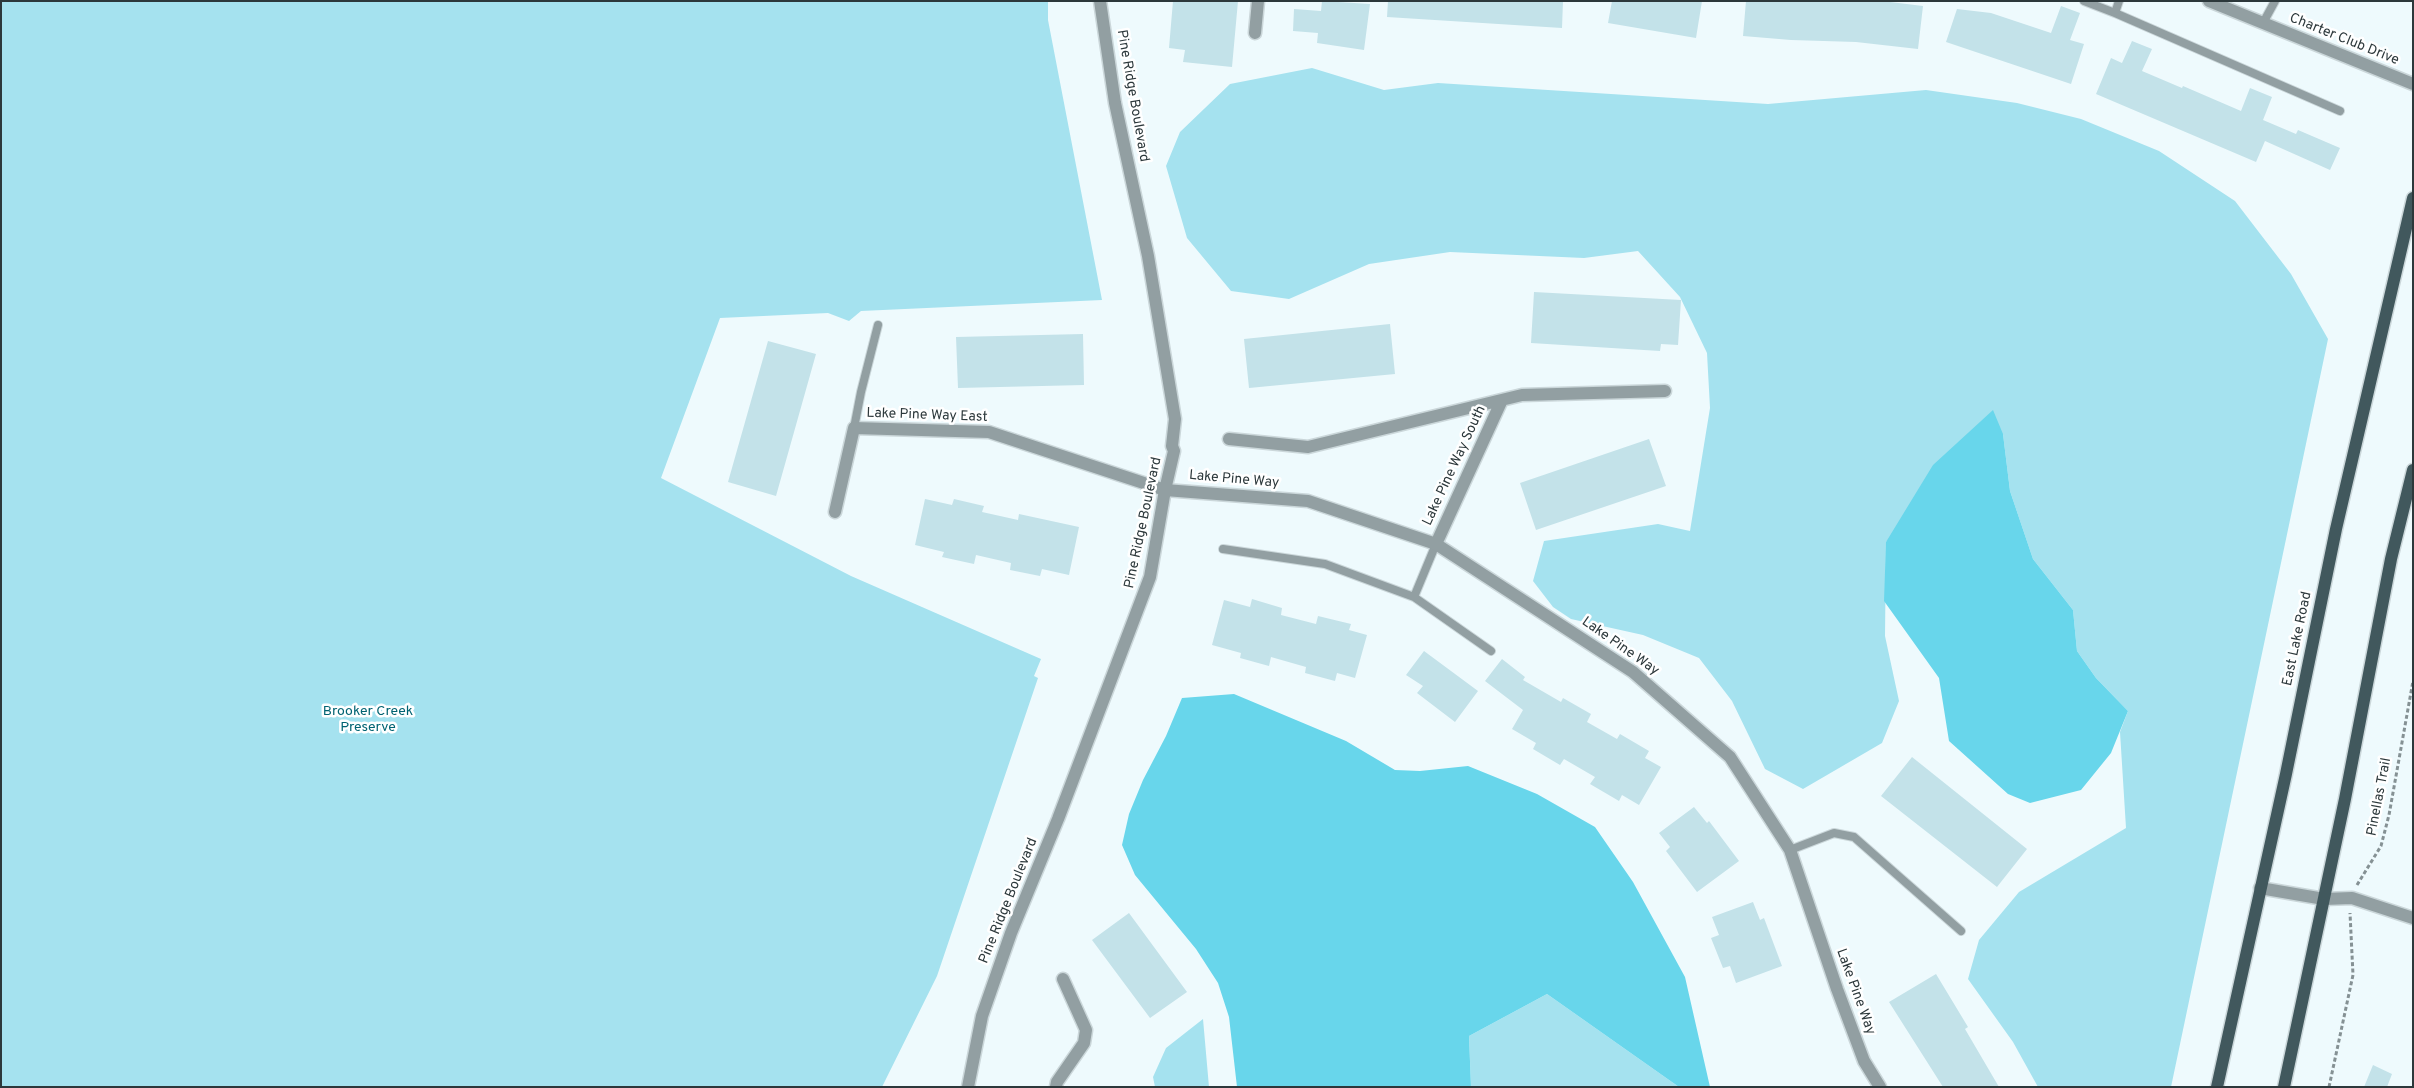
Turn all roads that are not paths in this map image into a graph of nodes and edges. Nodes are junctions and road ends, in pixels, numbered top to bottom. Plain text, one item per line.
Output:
1 (1100, 1) edge
2 (1258, 1) edge
3 (2084, 1) edge
4 (2119, 1) edge
5 (2208, 1) edge
6 (2275, 1) edge
7 (2115, 13) junction
8 (2263, 23) junction
9 (1255, 33) dead end
10 (2413, 84) edge
11 (2340, 111) dead end
12 (2413, 198) edge
13 (878, 325) dead end
14 (1665, 391) dead end
15 (1502, 400) junction
16 (854, 428) junction
17 (1229, 440) dead end
18 (2413, 470) edge
19 (1165, 490) junction
20 (835, 512) dead end
21 (1436, 544) junction
22 (1223, 550) dead end
23 (1414, 597) junction
24 (1491, 651) dead end
25 (1790, 850) junction
26 (2260, 888) junction
27 (2324, 900) junction
28 (2413, 918) edge
29 (1961, 931) dead end
30 (1063, 979) dead end
31 (968, 1087) edge
32 (1056, 1087) edge
33 (1880, 1087) edge
34 (2217, 1087) edge
35 (2284, 1087) edge

1 - 19 street, Pine Ridge Boulevard
2 - 9 street
3 - 7 lane
4 - 7 lane
5 - 8 street, Charter Club Drive
6 - 8 lane
7 - 11 lane
8 - 10 street, Charter Club Drive
12 - 26 main road, East Lake Road
13 - 16 lane
14 - 15 street
15 - 17 street
15 - 21 street, Lake Pine Way South
16 - 19 street, Lake Pine Way East
16 - 20 street, Lake Pine Way East
18 - 27 main road
19 - 21 street, Lake Pine Way
19 - 31 street, Pine Ridge Boulevard
21 - 23 lane
21 - 25 street, Lake Pine Way
22 - 23 lane
23 - 24 lane
25 - 29 lane
25 - 33 street, Lake Pine Way
26 - 27 street
26 - 34 main road, East Lake Road
27 - 28 street
27 - 35 main road
30 - 32 street

